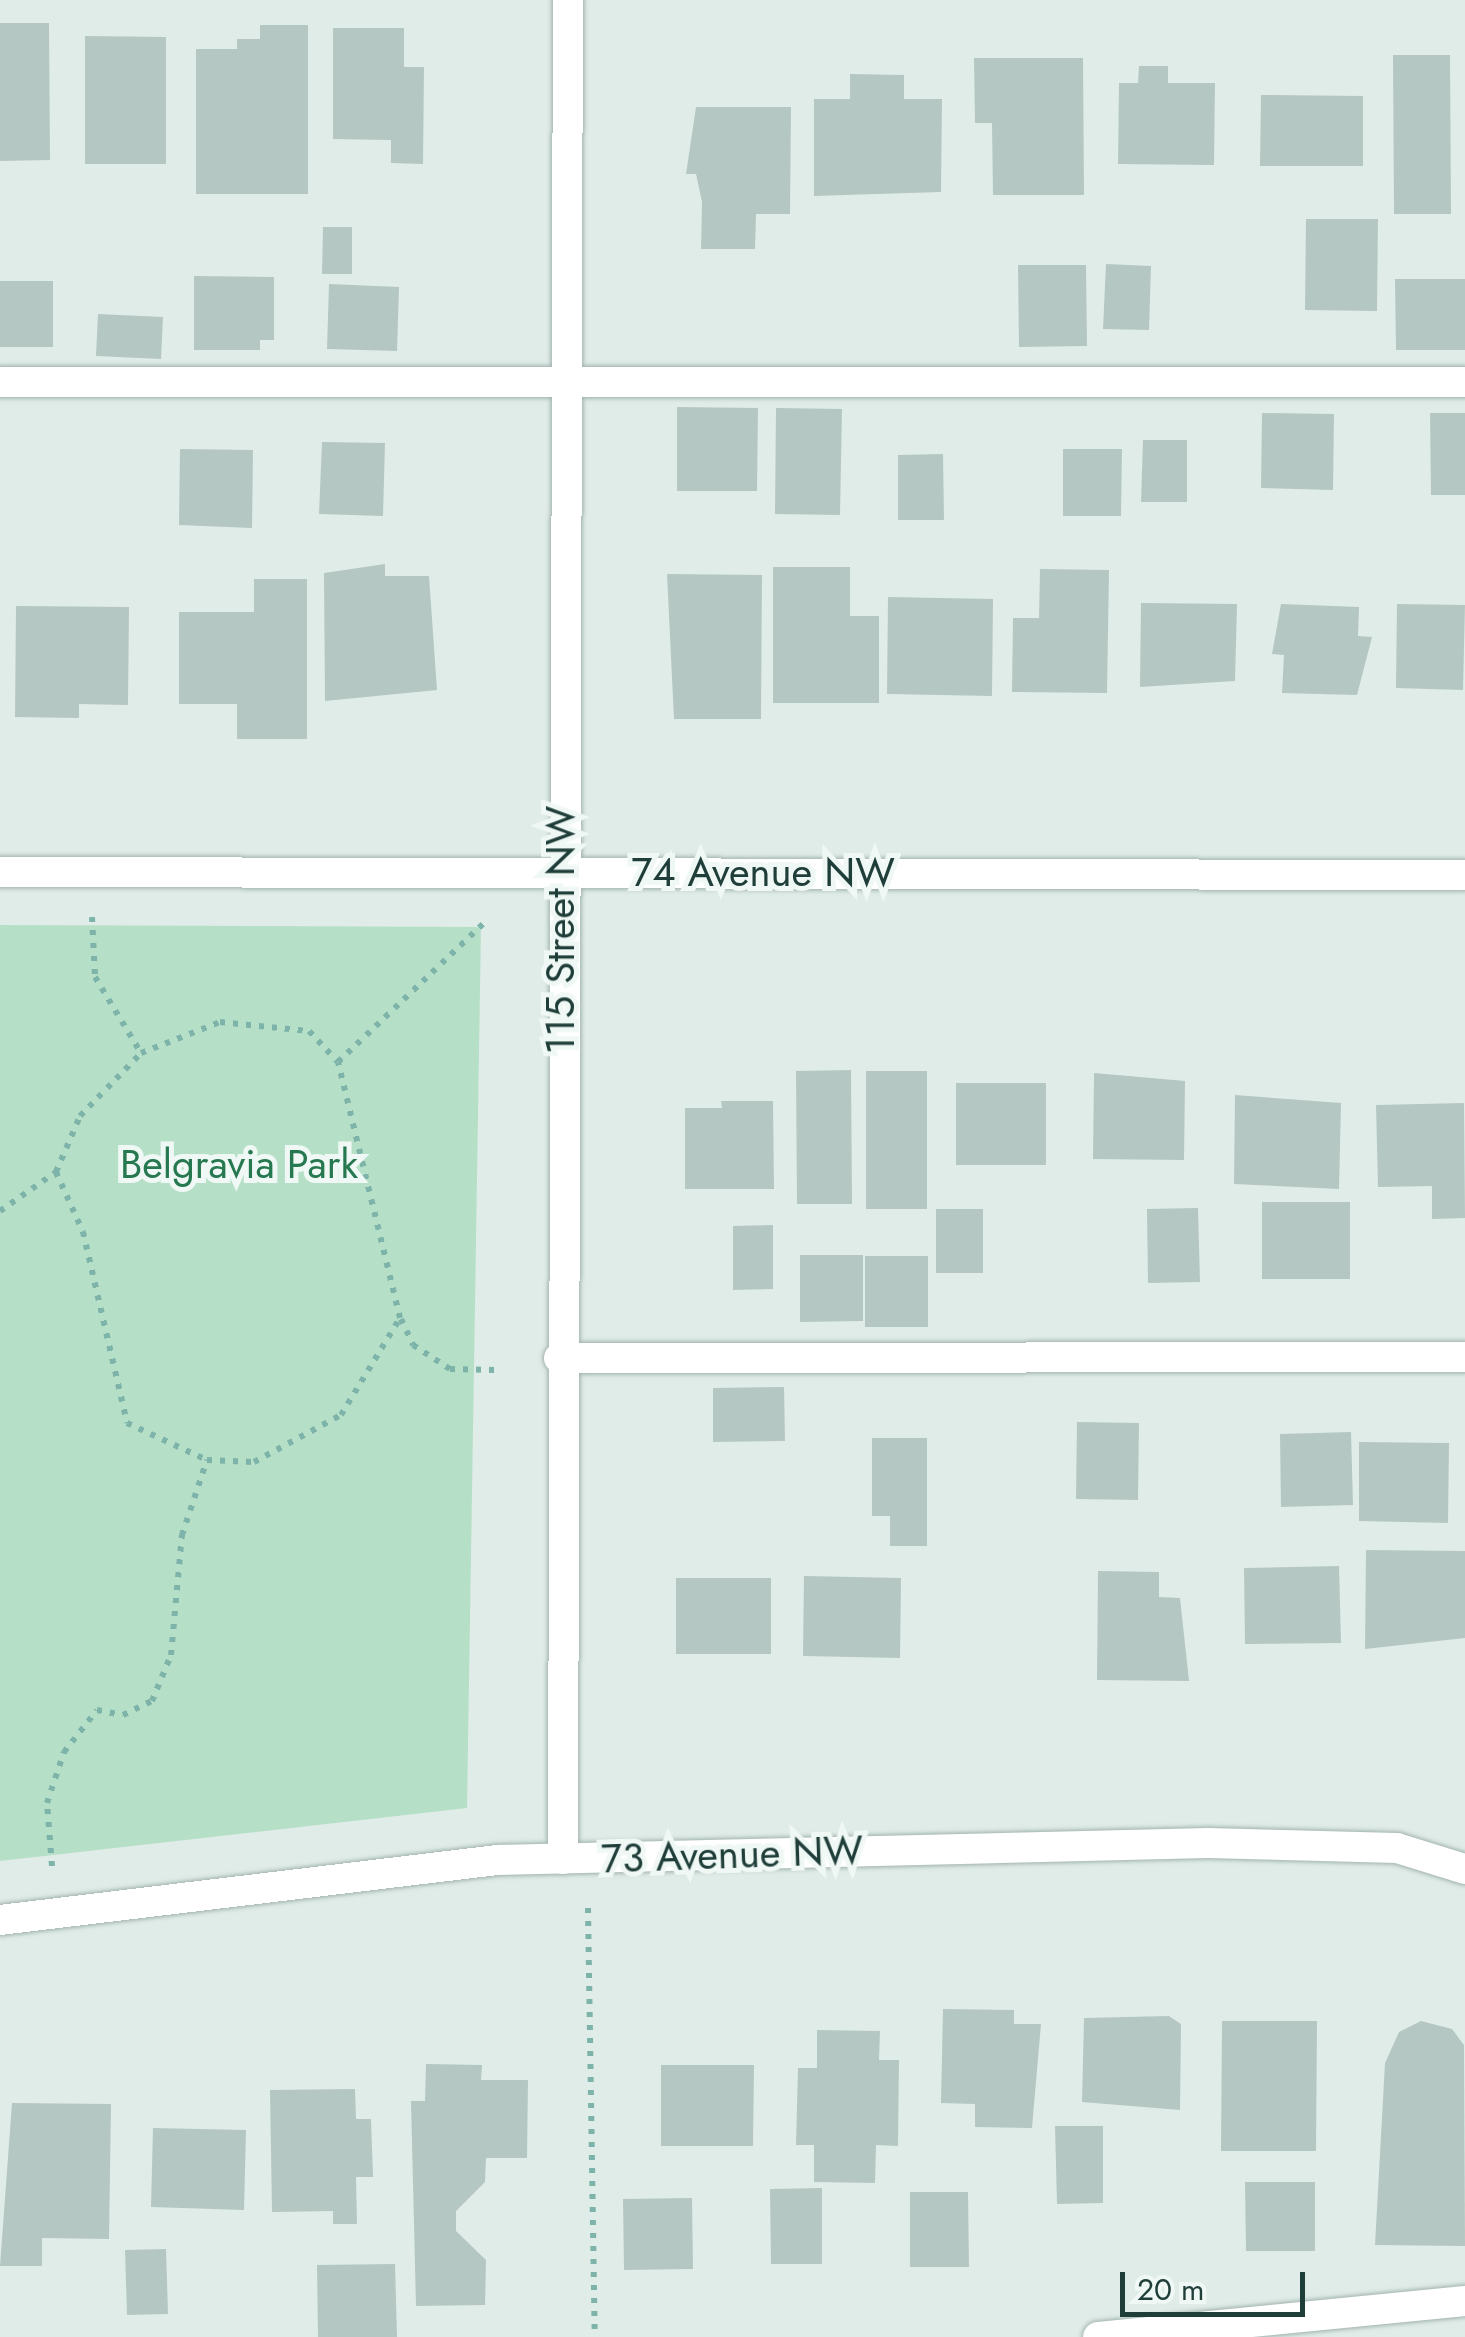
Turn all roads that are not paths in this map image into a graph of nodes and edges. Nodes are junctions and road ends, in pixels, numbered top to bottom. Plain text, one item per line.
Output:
1 (568, 0) edge
2 (0, 382) edge
3 (1465, 382) edge
4 (564, 383) junction
5 (0, 872) edge
6 (560, 872) junction
7 (1465, 875) edge
8 (1465, 1357) edge
9 (559, 1358) junction
10 (563, 1859) junction
11 (1465, 1869) edge
12 (0, 1920) edge
13 (1465, 2300) edge
14 (1098, 2337) edge

1 - 4 street, 115 Street NW
2 - 4 street
3 - 4 street
4 - 6 street, 115 Street NW
5 - 6 street, 74 Avenue NW
6 - 7 street, 74 Avenue NW
6 - 9 street, 115 Street NW
8 - 9 street
9 - 10 street, 115 Street NW
10 - 11 street, 73 Avenue NW
10 - 12 street, 73 Avenue NW
13 - 14 street

